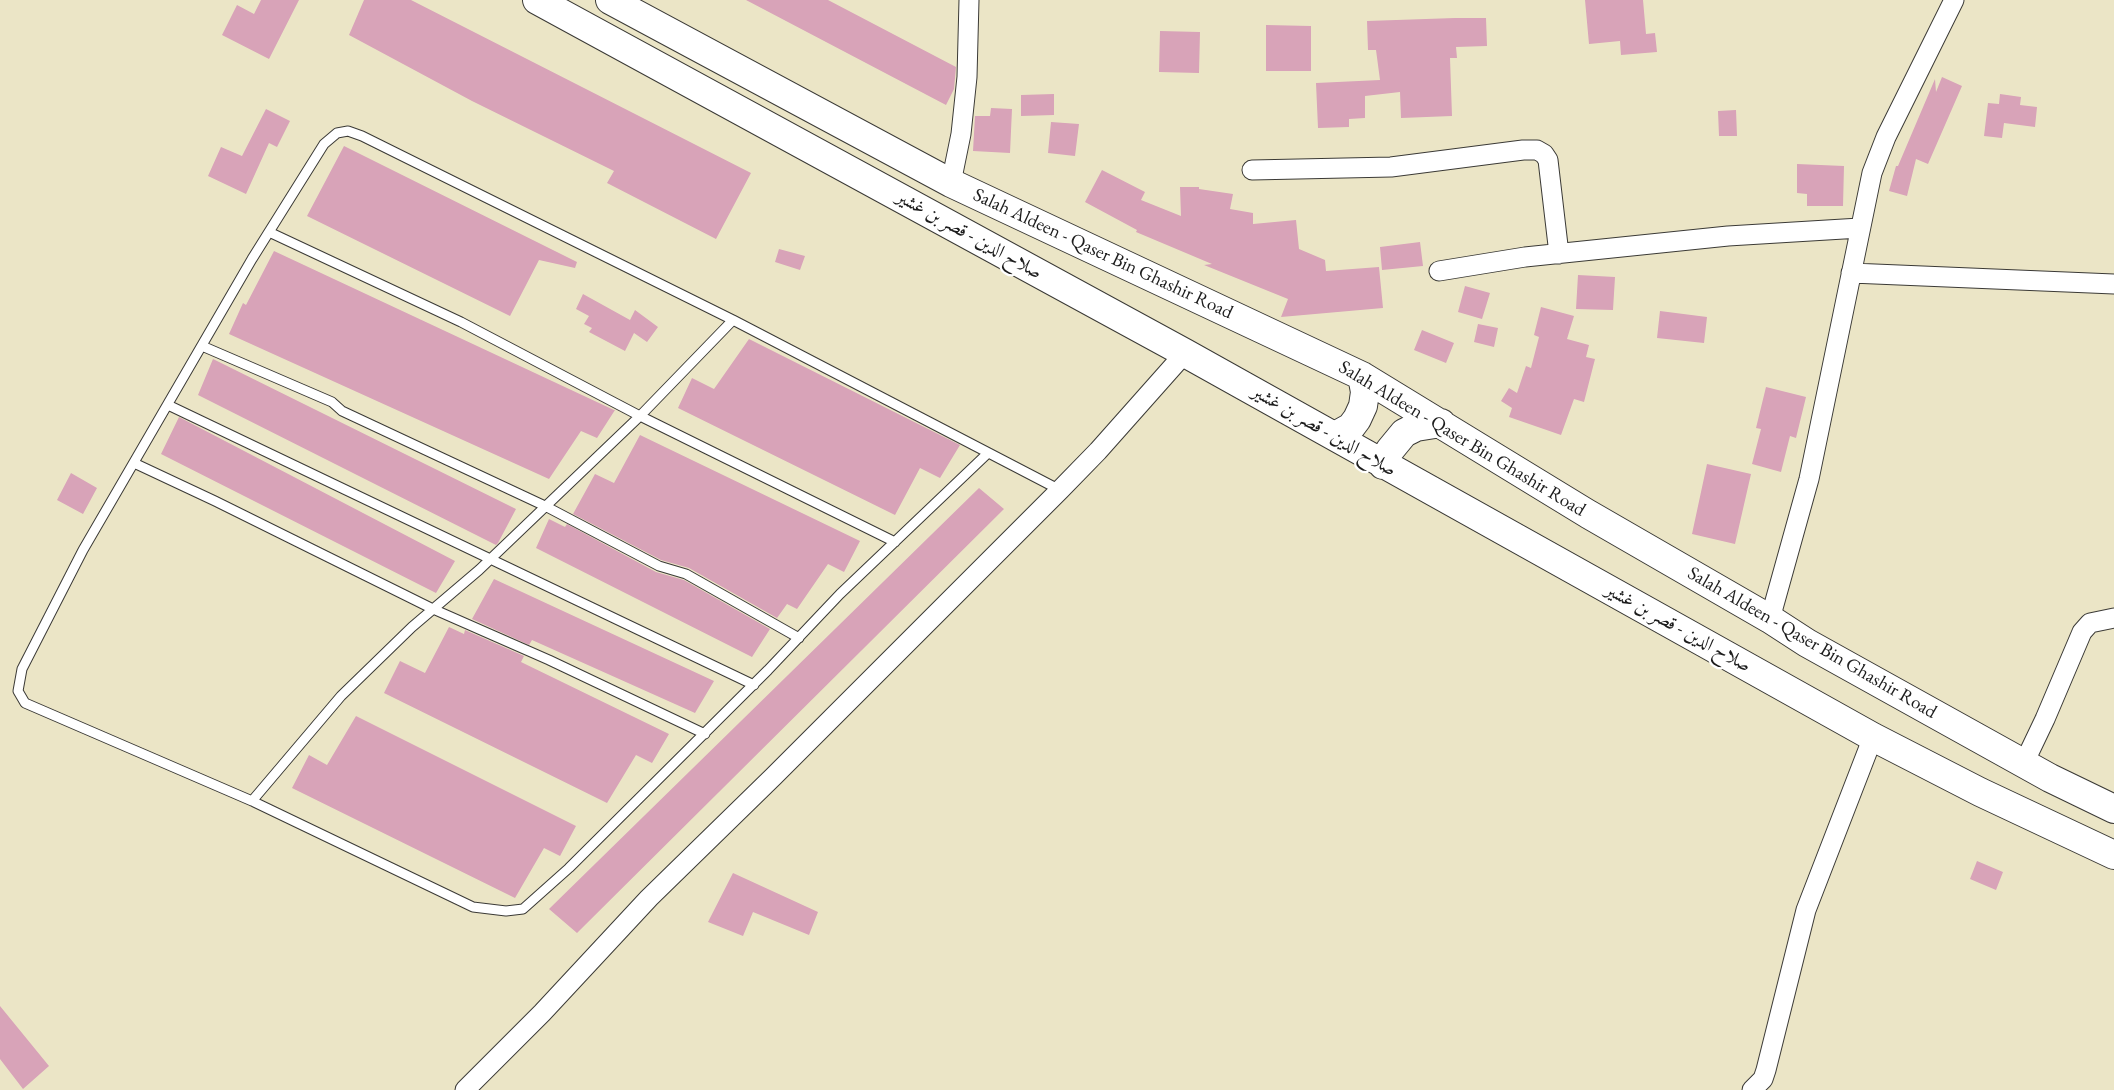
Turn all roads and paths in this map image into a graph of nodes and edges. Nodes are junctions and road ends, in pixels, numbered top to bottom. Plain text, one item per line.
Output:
1 (537, 0) edge
2 (610, 0) edge
3 (969, 0) edge
4 (1954, 0) edge
5 (1252, 170) dead end
6 (951, 183) junction
7 (1860, 228) junction
8 (269, 232) junction
9 (1559, 254) junction
10 (1439, 271) dead end
11 (1851, 273) junction
12 (2114, 284) edge
13 (733, 320) junction
14 (202, 346) junction
15 (1185, 353) junction
16 (1362, 376) junction
17 (168, 405) junction
18 (640, 416) junction
19 (1441, 423) junction
20 (1335, 436) junction
21 (988, 453) junction
22 (134, 463) junction
23 (1383, 465) junction
24 (1060, 490) junction
25 (545, 506) junction
26 (895, 542) junction
27 (491, 559) junction
28 (433, 609) junction
29 (2114, 618) edge
30 (1770, 619) junction
31 (799, 638) junction
32 (754, 685) junction
33 (705, 734) junction
34 (1873, 737) junction
35 (2024, 763) junction
36 (252, 801) junction
37 (2114, 809) edge
38 (2114, 855) edge
39 (465, 1090) edge
40 (1752, 1090) edge

1 - 15 highway, صلاح الدين - قصر بن غشير
2 - 6 highway, Salah Aldeen - Qaser Bin Ghashir Road
3 - 6 street
4 - 7 street
5 - 9 street
6 - 16 highway, Salah Aldeen - Qaser Bin Ghashir Road
7 - 9 street
7 - 11 street
8 - 13 lane
8 - 14 lane
8 - 18 lane
9 - 10 street
11 - 12 street
11 - 30 street
13 - 18 lane
13 - 21 lane
14 - 17 lane
14 - 25 lane
15 - 20 highway, صلاح الدين - قصر بن غشير
15 - 24 street
16 - 19 highway, Salah Aldeen - Qaser Bin Ghashir Road
16 - 20 highway
17 - 22 lane
17 - 27 lane
18 - 25 lane
18 - 26 lane
19 - 23 highway
19 - 30 highway, Salah Aldeen - Qaser Bin Ghashir Road
20 - 23 highway, صلاح الدين - قصر بن غشير
21 - 24 lane
21 - 26 lane
22 - 28 lane
22 - 36 lane
23 - 34 highway, صلاح الدين - قصر بن غشير
24 - 39 street
25 - 27 lane
25 - 31 lane
26 - 31 lane
27 - 28 lane
27 - 32 lane
28 - 33 lane
28 - 36 lane
29 - 35 street
30 - 35 highway, Salah Aldeen - Qaser Bin Ghashir Road
31 - 32 lane
32 - 33 lane
33 - 36 lane
34 - 38 highway, صلاح الدين - قصر بن غشير
34 - 40 street
35 - 37 highway, Salah Aldeen - Qaser Bin Ghashir Road

